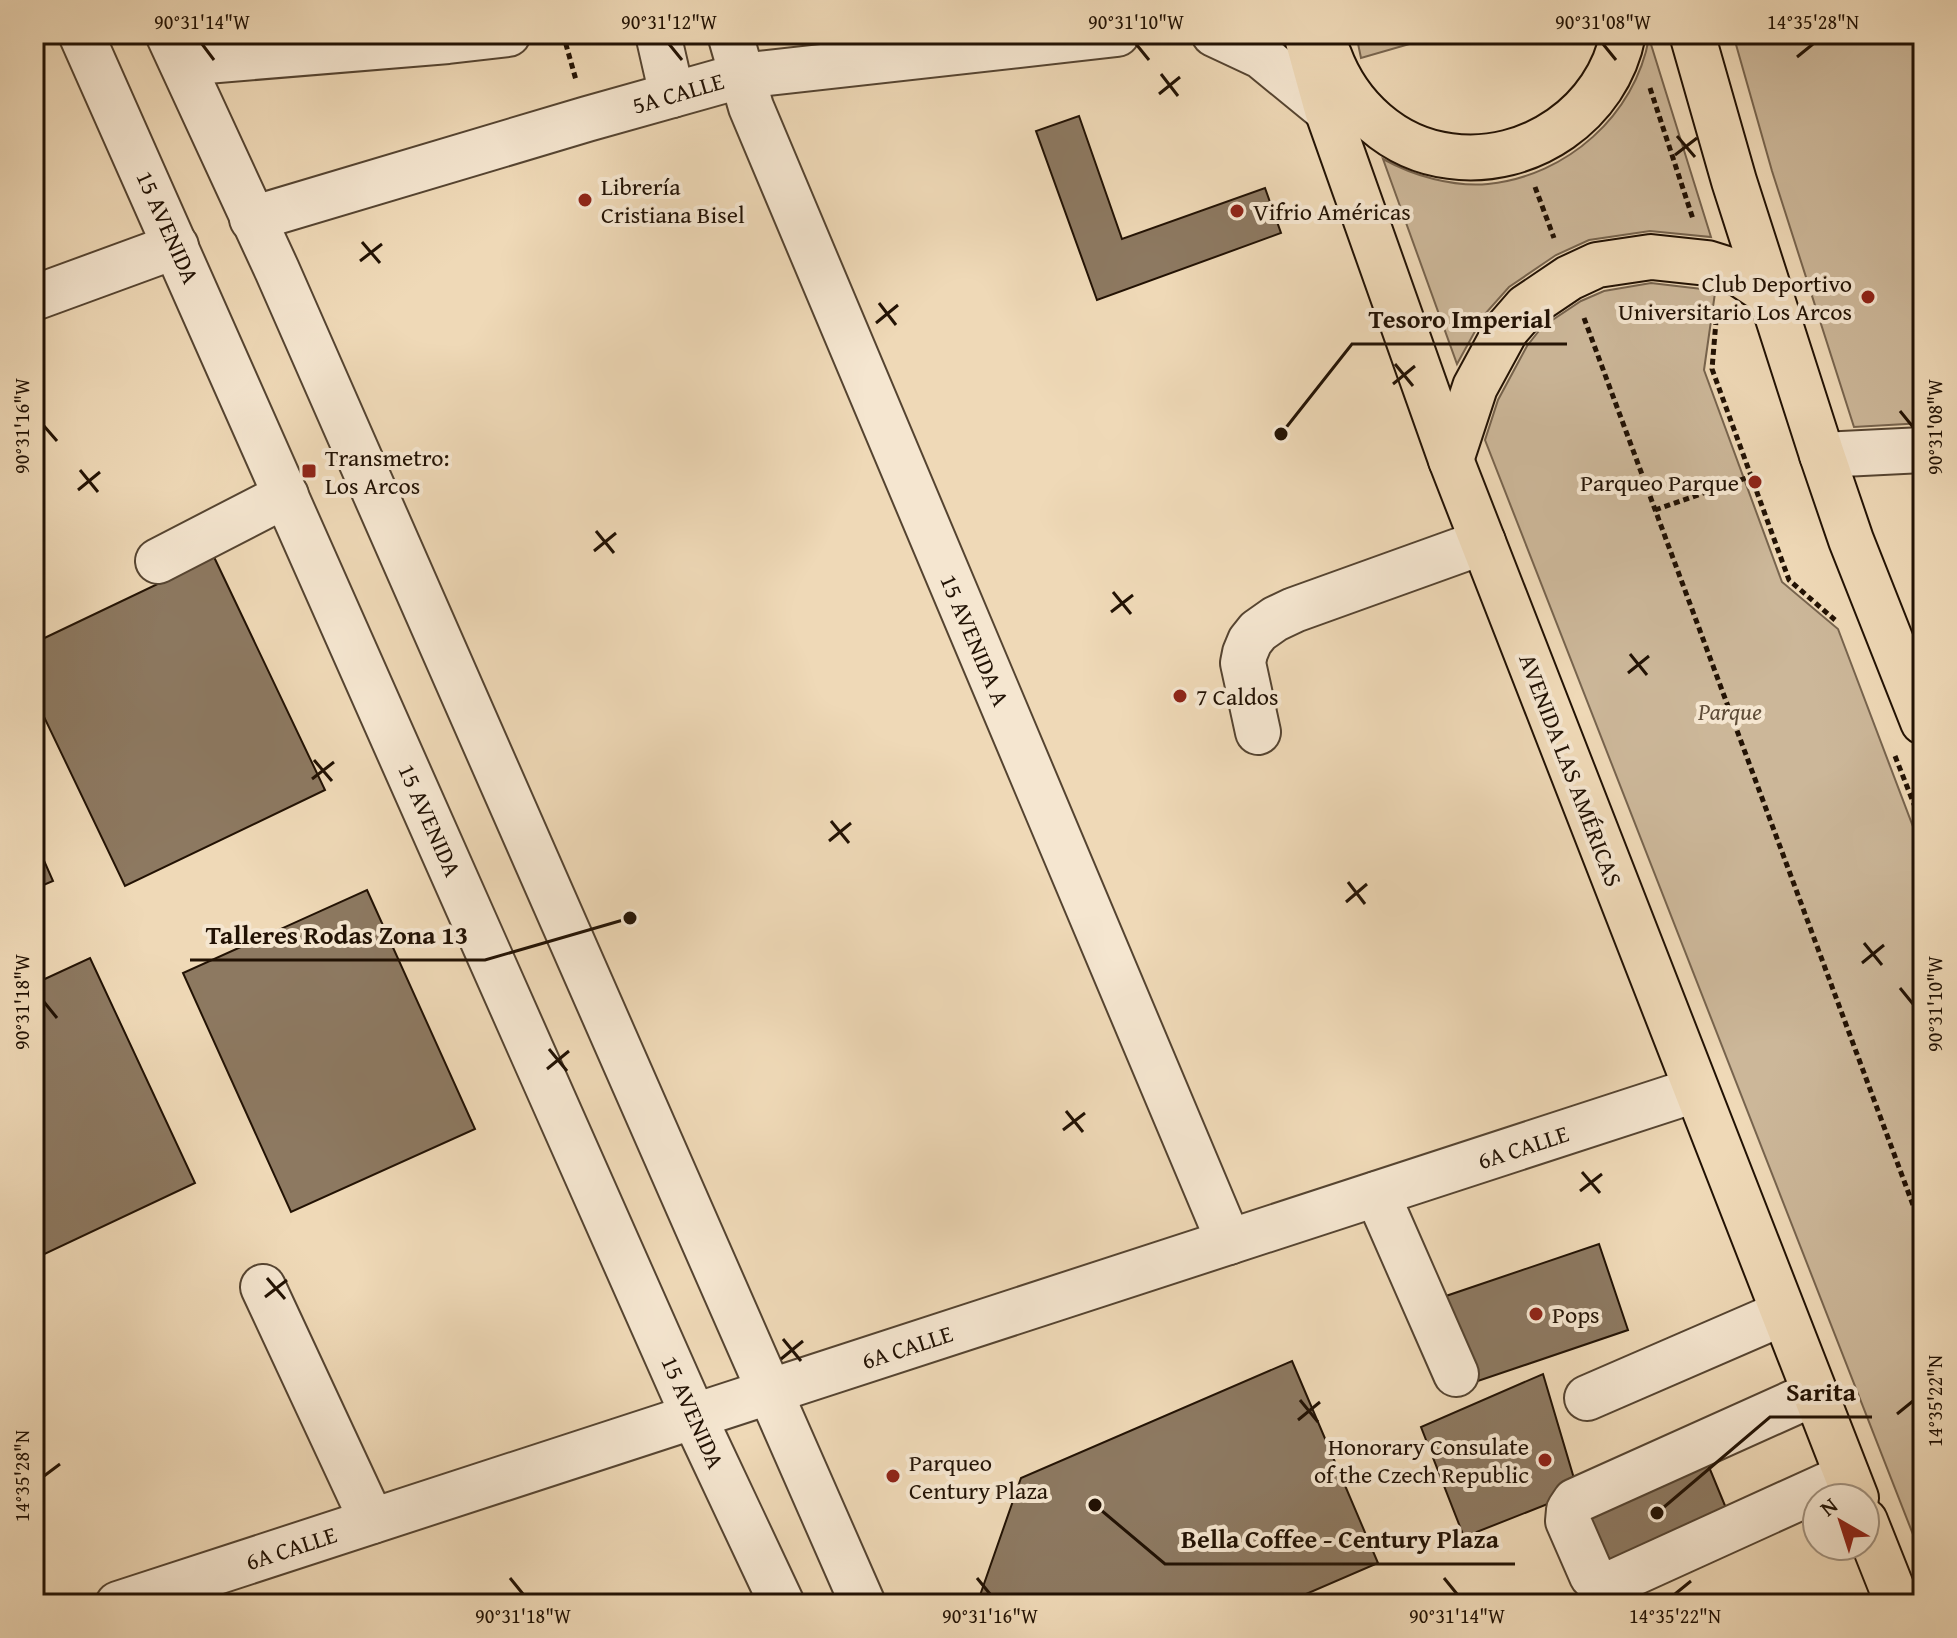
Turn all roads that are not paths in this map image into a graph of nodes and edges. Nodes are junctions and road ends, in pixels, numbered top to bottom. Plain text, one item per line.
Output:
1 (81, 34) edge
2 (508, 34) edge
3 (658, 34) edge
4 (730, 34) edge
5 (1117, 34) edge
6 (1214, 34) edge
7 (1306, 34) edge
8 (1319, 34) edge
9 (1623, 34) edge
10 (1692, 34) edge
11 (448, 38) edge
12 (175, 48) edge
13 (740, 76) junction
14 (672, 95) junction
15 (1334, 126) junction
16 (252, 219) junction
17 (176, 246) junction
18 (1770, 294) junction
19 (34, 298) edge
20 (1923, 450) edge
21 (1822, 455) junction
22 (1451, 460) junction
23 (286, 495) junction
24 (1483, 542) junction
25 (158, 561) dead end
26 (1258, 732) dead end
27 (1907, 733) edge
28 (1695, 1090) junction
29 (1377, 1194) junction
30 (1229, 1242) junction
31 (263, 1287) dead end
32 (1783, 1313) junction
33 (1456, 1374) dead end
34 (770, 1392) junction
35 (1815, 1393) junction
36 (1587, 1398) dead end
37 (694, 1417) junction
38 (1850, 1482) edge
39 (1801, 1507) edge
40 (372, 1521) junction
41 (1881, 1561) edge
42 (118, 1604) edge
43 (782, 1604) edge
44 (863, 1604) edge
45 (1898, 1604) edge

1 - 17 street, 15 AVENIDA
2 - 11 street
3 - 14 street
4 - 13 street, 15 AVENIDA A
5 - 13 street, 5A CALLE
6 - 15 street
7 - 15 main road, AVENIDA LAS AMÉRICAS
8 - 9 main road
8 - 15 main road
10 - 18 main road
11 - 12 street
12 - 16 street
13 - 14 street, 5A CALLE
13 - 30 street, 15 AVENIDA A
14 - 16 street, 5A CALLE
15 - 22 main road, AVENIDA LAS AMÉRICAS
16 - 34 street
17 - 19 street
17 - 23 street, 15 AVENIDA
18 - 21 main road
18 - 22 main road
20 - 21 street
21 - 27 main road
22 - 24 main road, AVENIDA LAS AMÉRICAS
23 - 25 street
23 - 37 street, 15 AVENIDA
24 - 26 street
24 - 28 main road, AVENIDA LAS AMÉRICAS
28 - 29 street, 6A CALLE
28 - 32 main road, AVENIDA LAS AMÉRICAS
29 - 30 street, 6A CALLE
29 - 33 street
30 - 34 street, 6A CALLE
31 - 40 street
32 - 35 main road, AVENIDA LAS AMÉRICAS
32 - 36 street
34 - 37 street, 6A CALLE
34 - 44 street
35 - 38 main road, AVENIDA LAS AMÉRICAS
35 - 39 street
37 - 40 street, 6A CALLE
37 - 43 street, 15 AVENIDA
40 - 42 street, 6A CALLE
41 - 45 main road

